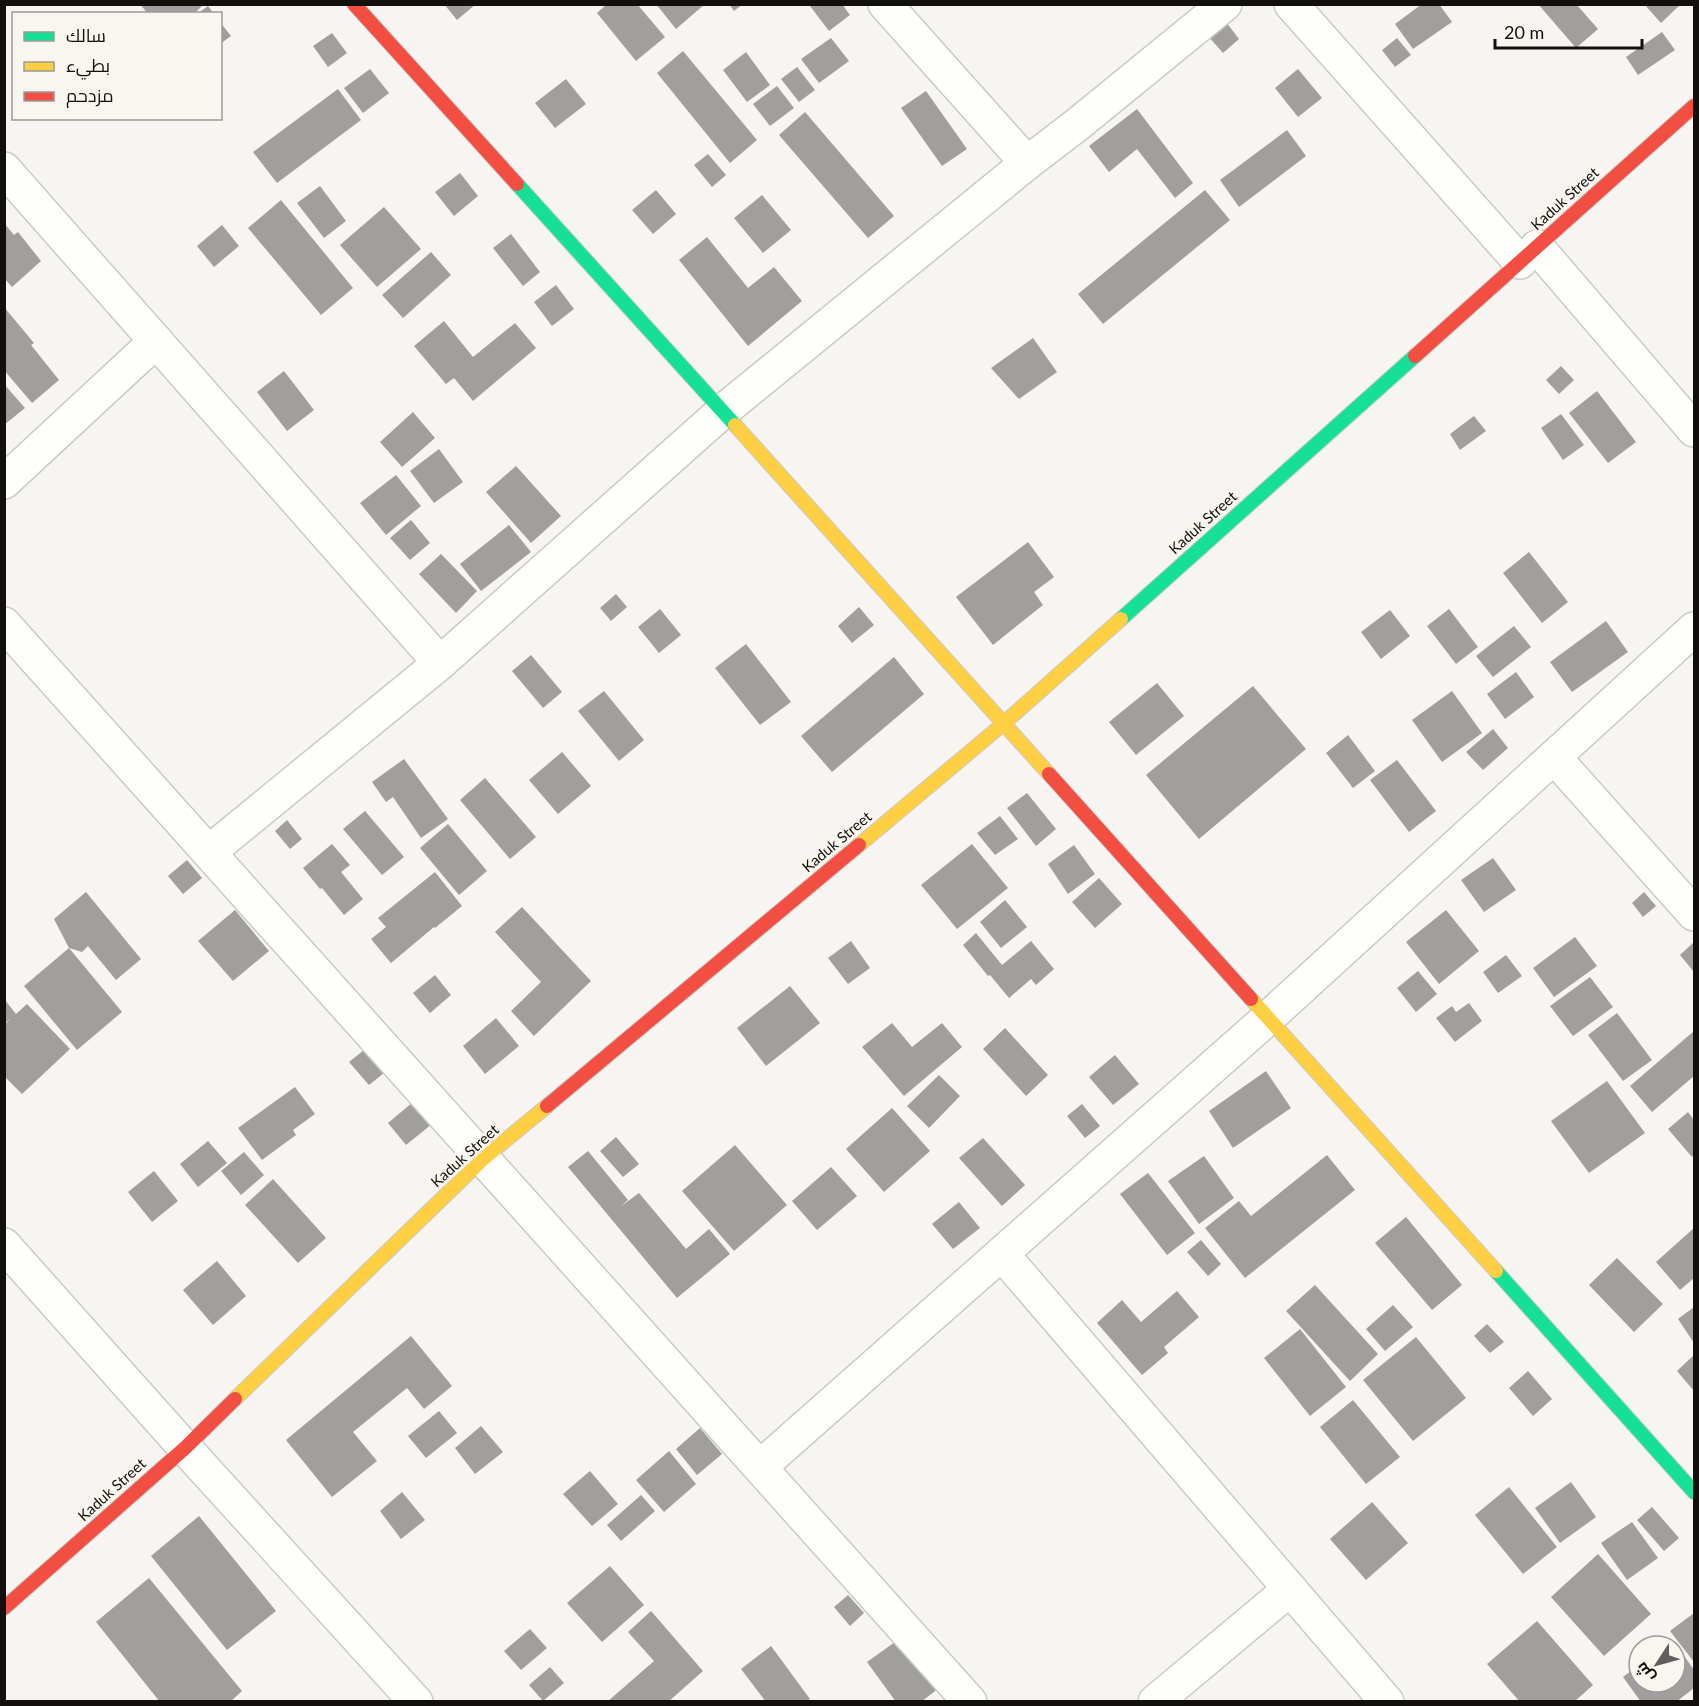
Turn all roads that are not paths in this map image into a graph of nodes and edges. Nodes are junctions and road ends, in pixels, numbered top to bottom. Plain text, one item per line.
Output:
1 (354, 4) edge
2 (885, 4) edge
3 (1225, 4) edge
4 (1291, 4) edge
5 (1695, 106) edge
6 (1027, 163) junction
7 (4, 169) edge
8 (1528, 254) junction
9 (156, 341) junction
10 (723, 411) junction
11 (1695, 430) edge
12 (4, 482) edge
13 (4, 624) edge
14 (1695, 628) edge
15 (440, 663) junction
16 (1003, 724) junction
17 (1554, 757) junction
18 (209, 852) junction
19 (1695, 914) edge
20 (1268, 1018) junction
21 (484, 1158) junction
22 (4, 1245) edge
23 (1002, 1254) junction
24 (185, 1448) junction
25 (760, 1467) junction
26 (1695, 1492) edge
27 (1290, 1588) junction
28 (4, 1608) edge
29 (416, 1701) edge
30 (970, 1701) edge
31 (1155, 1701) edge
32 (1387, 1701) edge

1 - 10 street
2 - 6 street
3 - 6 street
4 - 8 street
5 - 8 street, Kaduk Street
6 - 10 street
7 - 9 street
8 - 11 street
8 - 16 street, Kaduk Street
9 - 12 street
9 - 15 street
10 - 15 street
10 - 16 street
13 - 18 street
14 - 17 street
15 - 18 street
16 - 20 street
16 - 21 street, Kaduk Street
17 - 19 street
17 - 20 street
18 - 21 street
20 - 23 street
20 - 26 street
21 - 24 street, Kaduk Street
21 - 25 street
22 - 24 street
23 - 25 street
23 - 27 street
24 - 28 street, Kaduk Street
24 - 29 street
25 - 30 street
27 - 31 street
27 - 32 street

